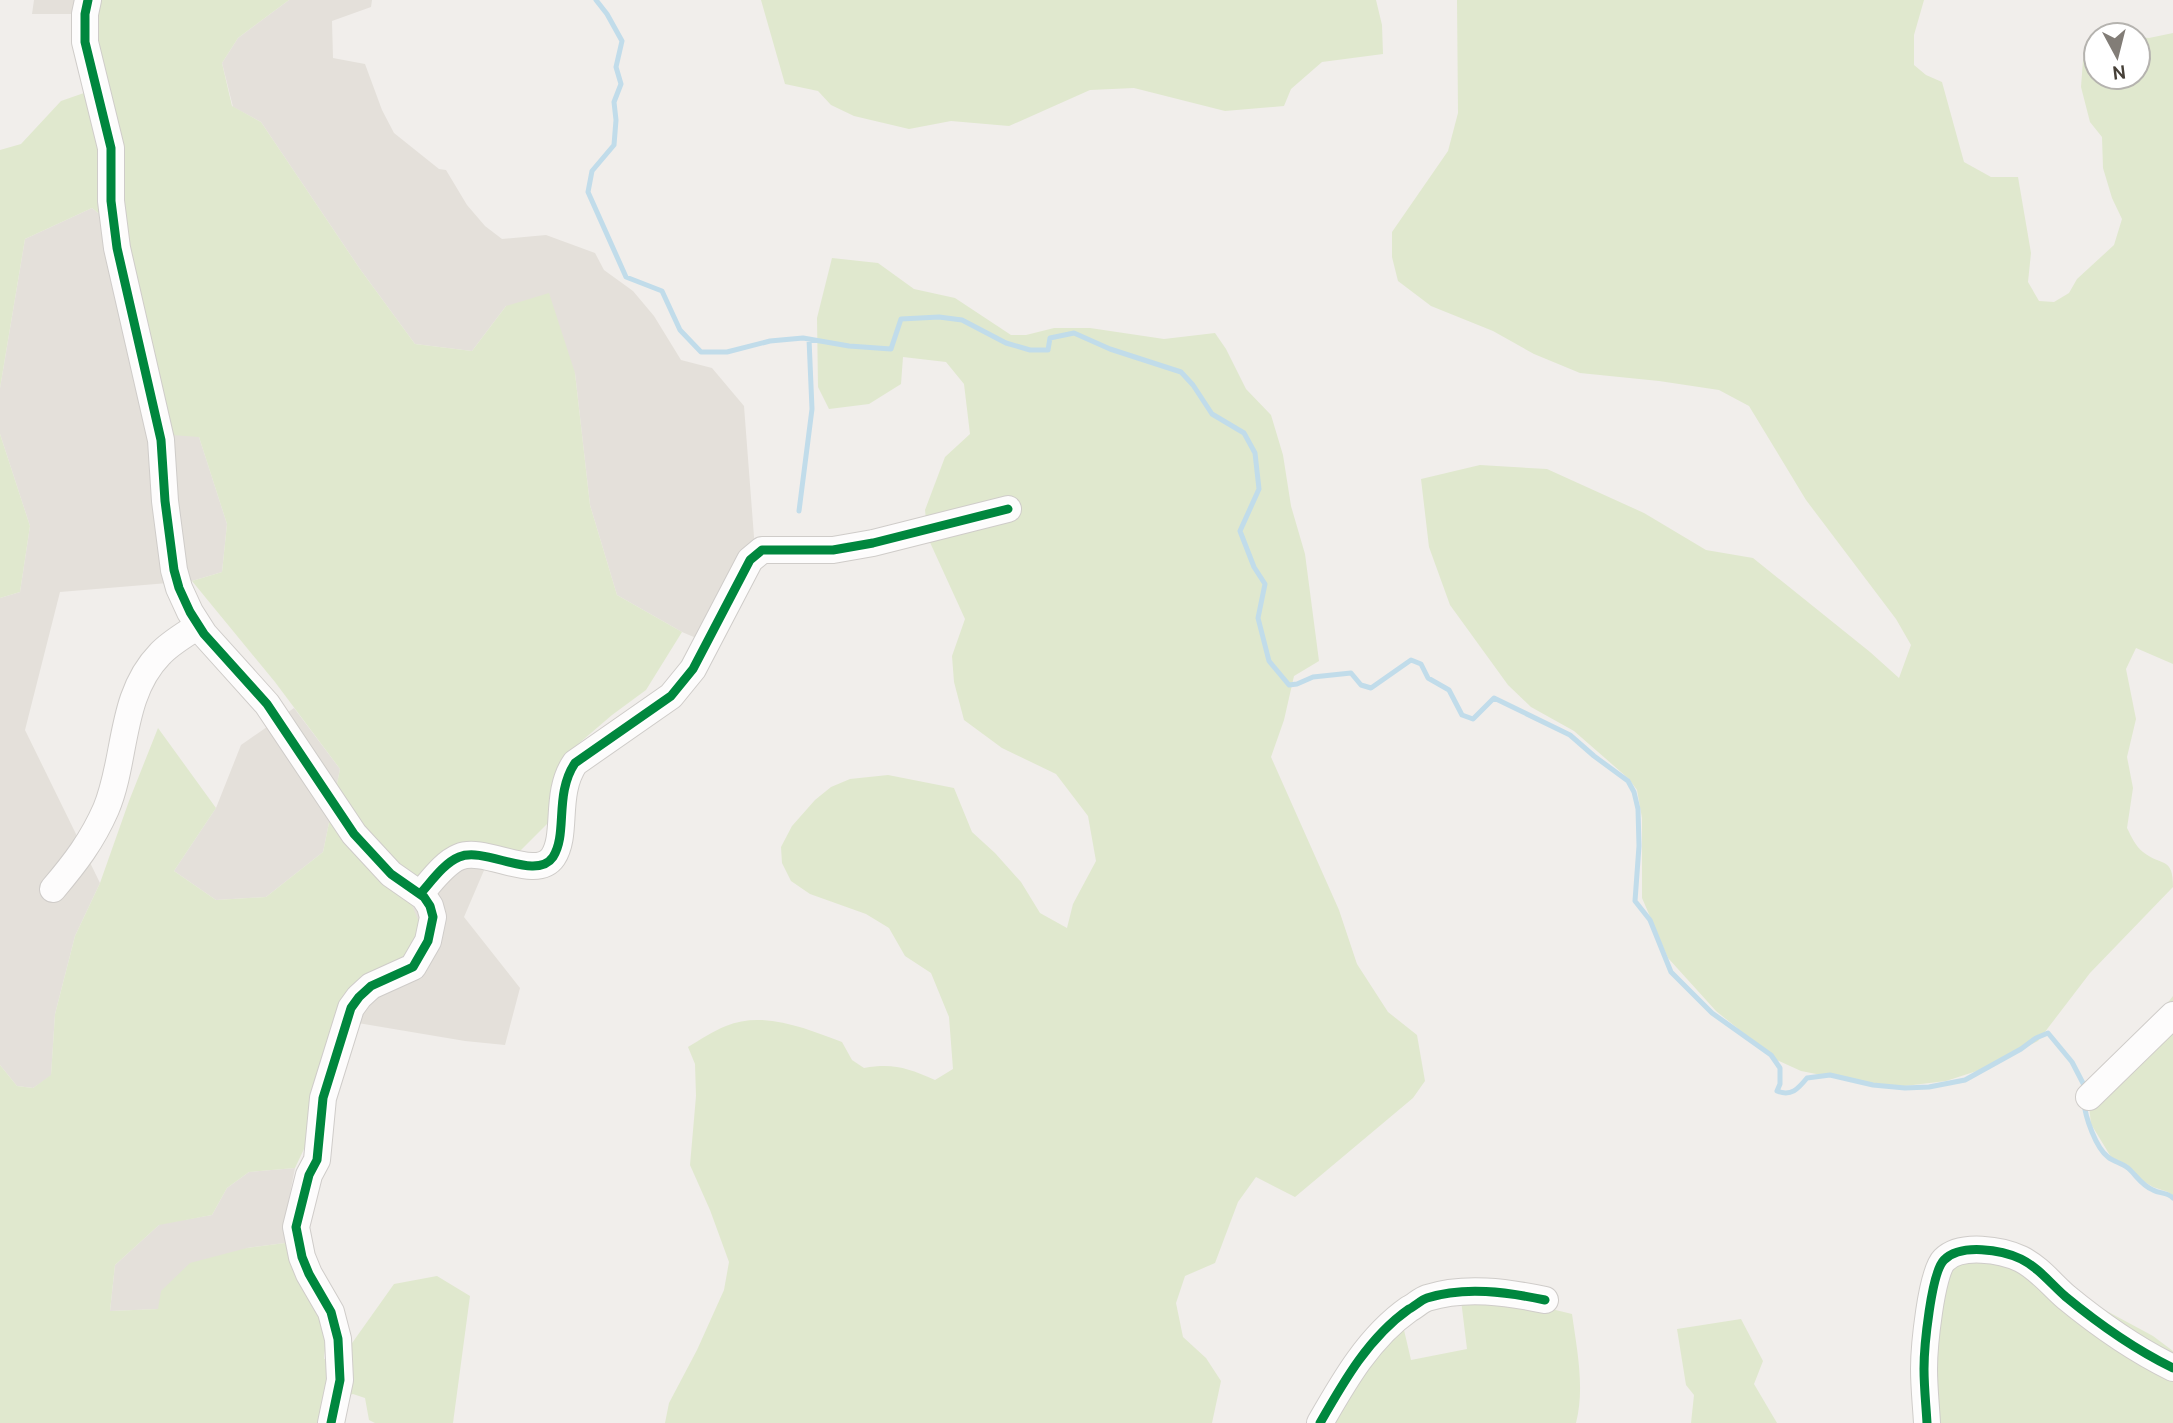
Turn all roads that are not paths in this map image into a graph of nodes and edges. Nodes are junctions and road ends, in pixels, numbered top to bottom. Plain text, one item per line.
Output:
1 (88, 0) edge
2 (1008, 509) dead end
3 (198, 626) junction
4 (53, 889) dead end
5 (420, 894) junction
6 (2173, 1015) edge
7 (2089, 1097) dead end
8 (1545, 1300) dead end
9 (2173, 1368) edge
10 (331, 1423) edge
11 (1320, 1423) edge
12 (1927, 1423) edge

1 - 3 street
2 - 5 street
3 - 4 street
3 - 5 street
5 - 10 street
6 - 7 street
8 - 11 street
9 - 12 street

